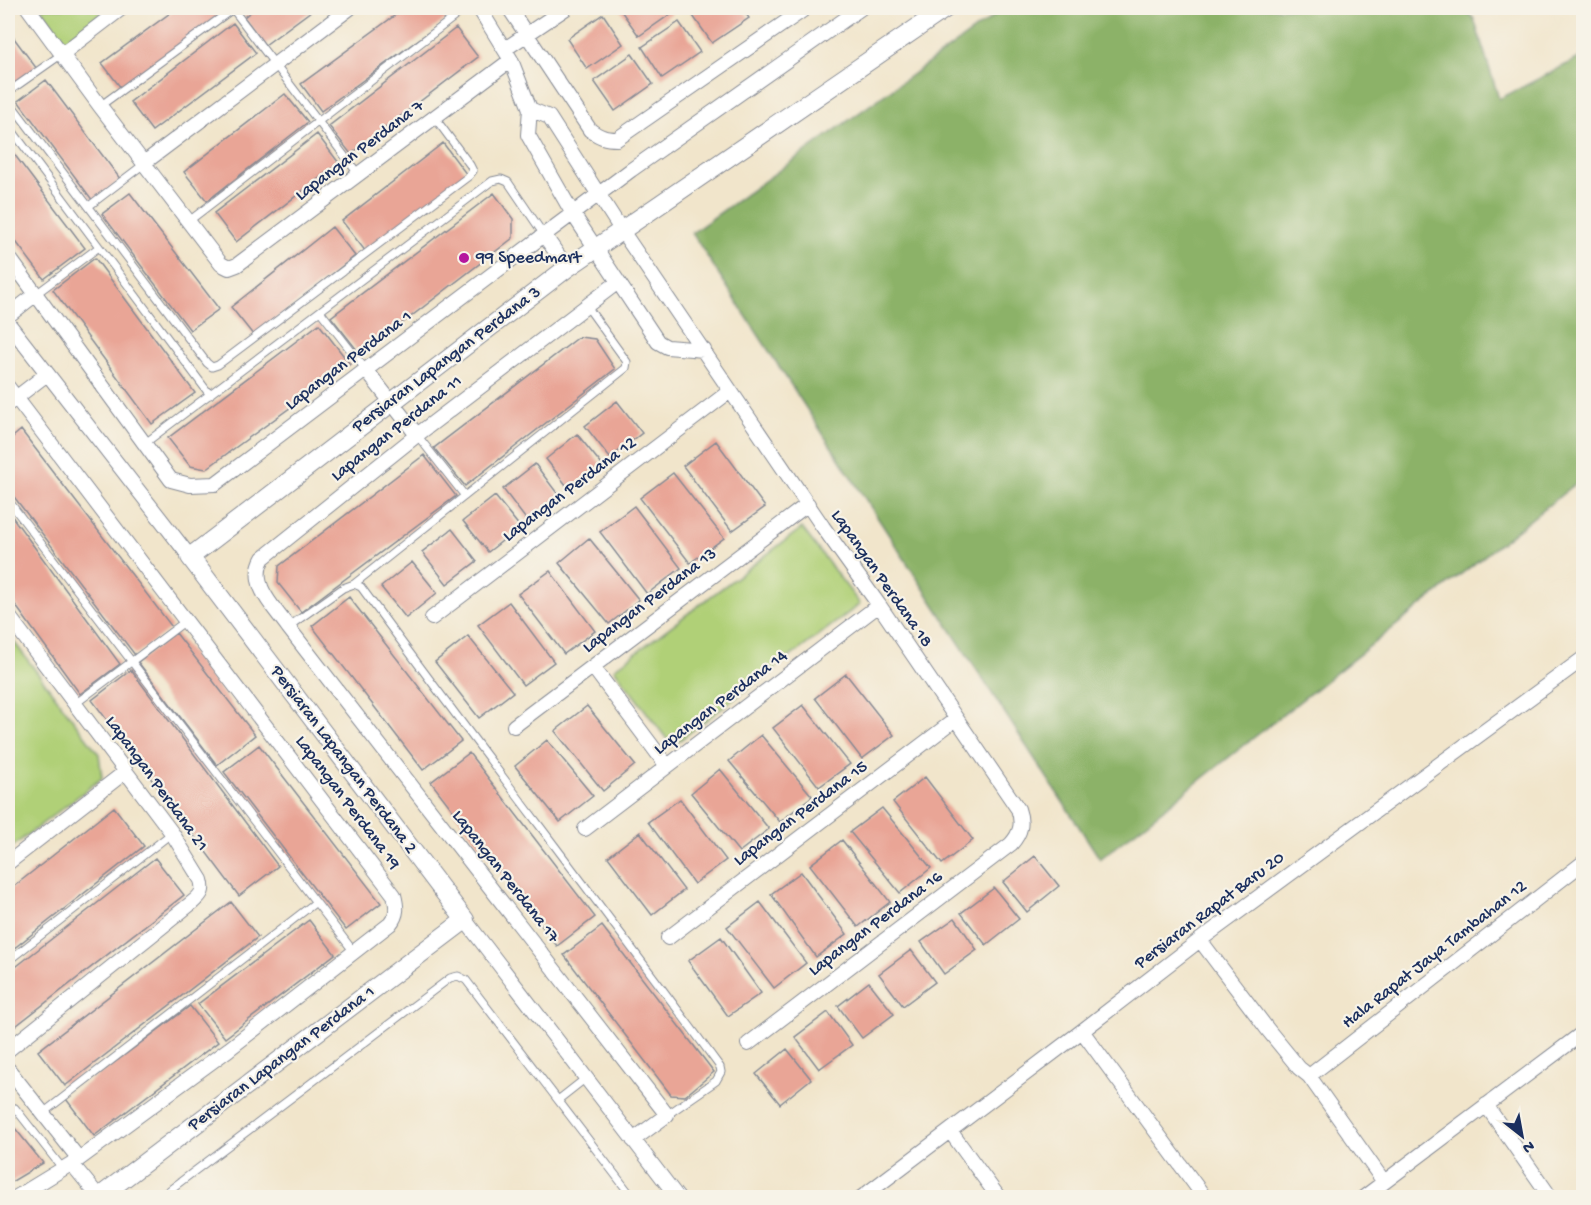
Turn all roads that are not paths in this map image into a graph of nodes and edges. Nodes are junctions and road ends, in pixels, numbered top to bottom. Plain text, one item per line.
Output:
1 (28, 8) edge
2 (122, 8) edge
3 (233, 8) edge
4 (350, 8) edge
5 (466, 8) edge
6 (479, 8) edge
7 (509, 8) edge
8 (566, 8) edge
9 (806, 8) edge
10 (861, 8) edge
11 (946, 8) edge
12 (527, 34) junction
13 (62, 54) junction
14 (508, 55) junction
15 (274, 64) junction
16 (8, 92) edge
17 (8, 100) edge
18 (100, 106) junction
19 (530, 109) junction
20 (435, 118) junction
21 (319, 123) junction
22 (8, 125) edge
23 (144, 163) junction
24 (359, 175) junction
25 (598, 195) junction
26 (89, 206) junction
27 (573, 214) junction
28 (189, 221) junction
29 (622, 231) junction
30 (544, 235) junction
31 (99, 247) junction
32 (595, 248) junction
33 (8, 256) edge
34 (567, 268) junction
35 (618, 282) junction
36 (36, 294) junction
37 (586, 305) junction
38 (320, 311) junction
39 (8, 316) edge
40 (8, 323) edge
41 (704, 350) junction
42 (366, 370) junction
43 (47, 374) junction
44 (730, 391) junction
45 (210, 395) junction
46 (10, 396) edge
47 (390, 402) junction
48 (417, 435) junction
49 (144, 444) junction
50 (465, 496) junction
51 (8, 500) edge
52 (808, 504) junction
53 (190, 557) junction
54 (354, 584) junction
55 (879, 605) junction
56 (8, 615) edge
57 (432, 618) dead end
58 (187, 620) junction
59 (288, 627) junction
60 (1584, 658) edge
61 (131, 662) junction
62 (593, 667) junction
63 (75, 704) junction
64 (956, 720) junction
65 (514, 726) dead end
66 (667, 766) junction
67 (125, 772) junction
68 (585, 829) dead end
69 (1021, 829) joint
70 (172, 833) junction
71 (1584, 862) edge
72 (8, 863) edge
73 (316, 902) junction
74 (465, 920) junction
75 (668, 938) dead end
76 (1200, 940) junction
77 (354, 952) junction
78 (8, 961) edge
79 (1082, 1031) junction
80 (1584, 1032) edge
81 (748, 1044) dead end
82 (8, 1050) edge
83 (8, 1069) edge
84 (1309, 1076) junction
85 (586, 1078) junction
86 (558, 1100) junction
87 (1486, 1105) junction
88 (8, 1112) edge
89 (43, 1113) junction
90 (667, 1115) junction
91 (950, 1131) junction
92 (633, 1140) junction
93 (71, 1164) junction
94 (1384, 1182) junction
95 (15, 1197) edge
96 (98, 1197) edge
97 (159, 1197) edge
98 (633, 1197) edge
99 (678, 1197) edge
100 (861, 1197) edge
101 (999, 1197) edge
102 (1205, 1197) edge
103 (1363, 1197) edge
104 (1551, 1197) edge

1 - 13 street
2 - 13 street
3 - 15 lane
3 - 18 lane
4 - 15 street
5 - 21 lane
6 - 14 street
7 - 12 street
8 - 12 street, Lapangan Perdana 7
9 - 12 street
10 - 25 street, Lapangan Perdana 1
11 - 29 street, Persiaran Lapangan Perdana 3
12 - 14 street, Lapangan Perdana 7
13 - 16 lane
13 - 18 street
14 - 19 street
14 - 20 street, Lapangan Perdana 7
15 - 21 lane
15 - 23 street
17 - 26 lane
18 - 23 street
19 - 25 street, Lapangan Perdana 18
19 - 27 street
20 - 24 street, Lapangan Perdana 7
20 - 26 lane
21 - 24 lane
21 - 28 lane
22 - 31 lane
23 - 26 lane
23 - 28 street
24 - 28 street, Lapangan Perdana 7
25 - 27 street, Lapangan Perdana 1
25 - 29 street, Lapangan Perdana 18
27 - 30 street, Lapangan Perdana 1
27 - 32 street
29 - 32 street, Persiaran Lapangan Perdana 3
29 - 41 street, Lapangan Perdana 18
30 - 34 street
30 - 38 lane
30 - 42 street, Lapangan Perdana 1
31 - 36 lane
31 - 45 lane
32 - 34 street, Persiaran Lapangan Perdana 3
32 - 35 street
33 - 36 street, Lapangan Perdana 1
34 - 47 street, Persiaran Lapangan Perdana 3
35 - 37 street, Lapangan Perdana 11
35 - 41 street
36 - 39 street
36 - 49 street, Lapangan Perdana 1
37 - 48 street, Lapangan Perdana 11
37 - 50 lane
38 - 42 lane
38 - 45 lane
40 - 43 street, Persiaran Lapangan Perdana 2
41 - 44 street, Lapangan Perdana 18
42 - 47 street
42 - 49 street, Lapangan Perdana 1
43 - 46 street
43 - 53 street, Persiaran Lapangan Perdana 2
44 - 52 street, Lapangan Perdana 18
44 - 57 street, Lapangan Perdana 12
45 - 49 lane
46 - 58 street, Lapangan Perdana 19
47 - 48 street
47 - 53 street, Persiaran Lapangan Perdana 3
48 - 50 lane
48 - 59 street, Lapangan Perdana 11
50 - 54 lane
51 - 61 lane
52 - 55 street, Lapangan Perdana 18
52 - 62 street, Lapangan Perdana 13
53 - 74 street, Persiaran Lapangan Perdana 2
54 - 59 lane
54 - 90 lane
55 - 64 street, Lapangan Perdana 18
55 - 66 street, Lapangan Perdana 14
56 - 63 street, Lapangan Perdana 21
58 - 61 lane
58 - 77 street, Lapangan Perdana 19
59 - 90 street, Lapangan Perdana 17
60 - 76 street, Persiaran Rapat Baru 20
61 - 63 lane
61 - 73 lane
62 - 65 street, Lapangan Perdana 13
62 - 66 street
63 - 67 street, Lapangan Perdana 21
64 - 69 street, Lapangan Perdana 18
64 - 75 street, Lapangan Perdana 15
66 - 68 street, Lapangan Perdana 14
67 - 70 street, Lapangan Perdana 21
67 - 72 street
69 - 81 street, Lapangan Perdana 16
70 - 78 lane
70 - 82 street, Lapangan Perdana 21
71 - 84 street, Hala Rapat Jaya Tambahan 12
73 - 77 lane
73 - 89 lane
74 - 85 street, Persiaran Lapangan Perdana 2
74 - 96 street, Persiaran Lapangan Perdana 1
76 - 79 street, Persiaran Rapat Baru 20
76 - 84 street
77 - 93 street, Lapangan Perdana 19
79 - 91 street, Persiaran Rapat Baru 20
79 - 102 street
80 - 87 street
83 - 89 street
84 - 94 street
85 - 86 lane
85 - 92 street, Persiaran Lapangan Perdana 2
86 - 97 lane
86 - 98 lane
87 - 94 street
87 - 104 street
88 - 93 lane
89 - 93 street
90 - 92 street
91 - 100 street, Persiaran Rapat Baru 20
91 - 101 street
92 - 99 street, Persiaran Lapangan Perdana 2
93 - 95 street, Lapangan Perdana 19
93 - 96 street
94 - 103 street

